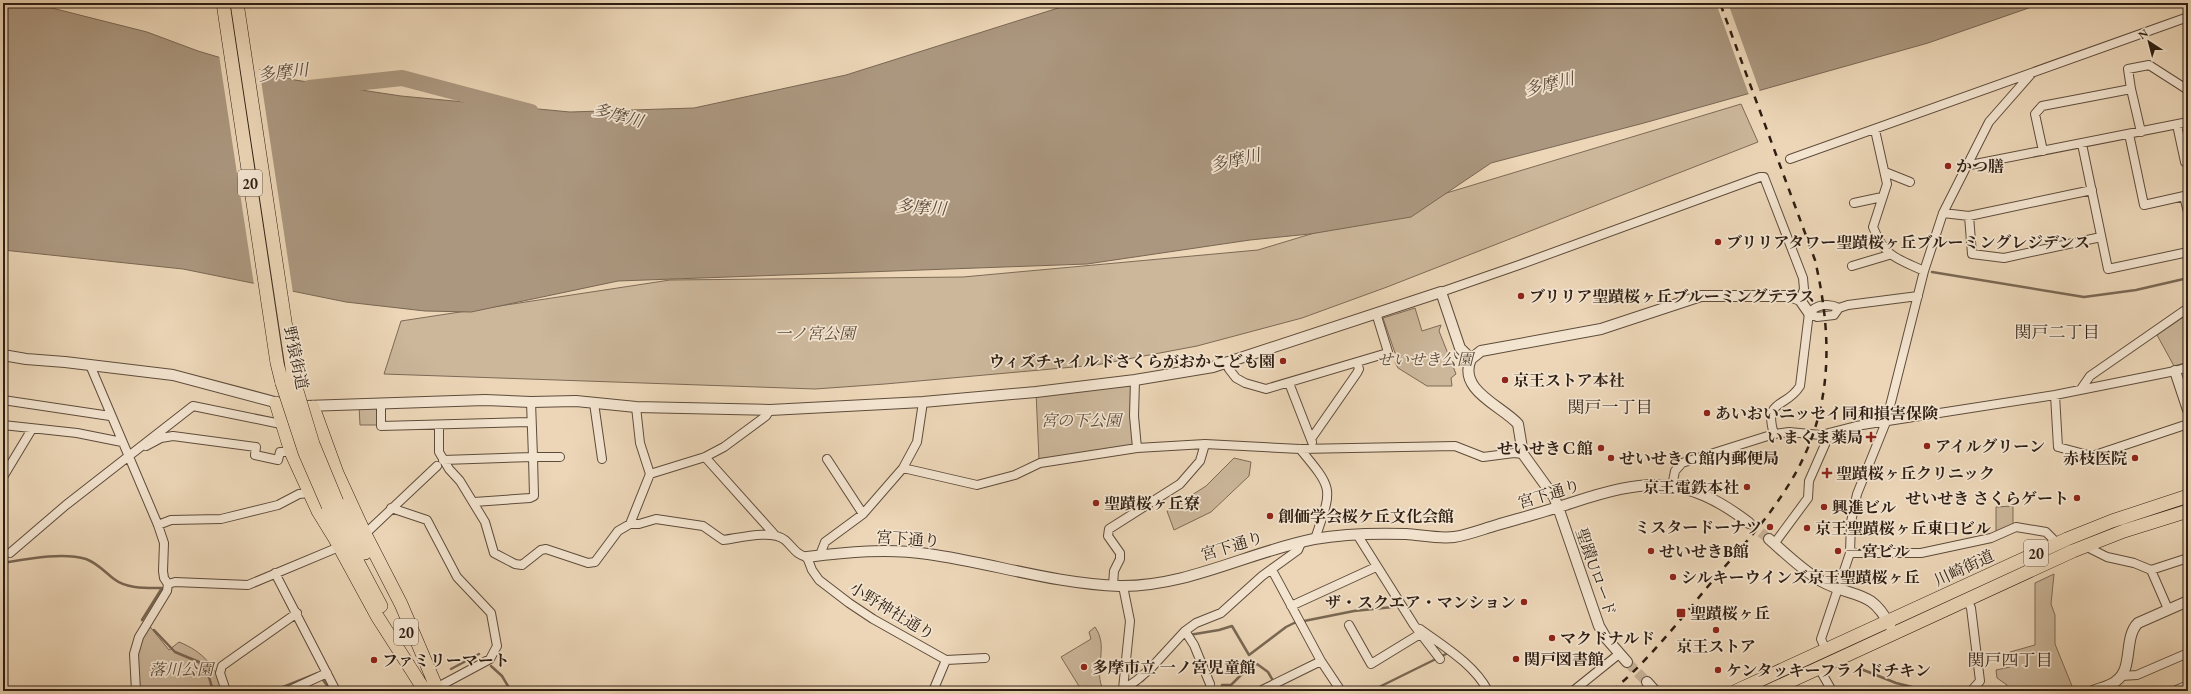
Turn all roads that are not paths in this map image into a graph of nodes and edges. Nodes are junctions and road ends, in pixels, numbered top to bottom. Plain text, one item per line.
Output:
1 (224, 3) edge
2 (237, 3) edge
3 (2188, 17) edge
4 (2032, 73) junction
5 (2131, 89) junction
6 (2188, 90) edge
7 (2188, 122) edge
8 (2177, 124) junction
9 (1875, 130) junction
10 (2141, 132) junction
11 (2127, 135) junction
12 (2082, 144) junction
13 (2043, 151) junction
14 (1790, 159) dead end
15 (2188, 162) edge
16 (1966, 166) junction
17 (1885, 172) junction
18 (1910, 182) dead end
19 (2092, 190) junction
20 (1882, 197) junction
21 (1854, 203) dead end
22 (2188, 212) edge
23 (1943, 213) junction
24 (1969, 216) junction
25 (2101, 237) junction
26 (2188, 252) edge
27 (1889, 255) junction
28 (1852, 266) dead end
29 (1924, 271) junction
30 (1441, 292) junction
31 (1918, 296) junction
32 (1800, 300) junction
33 (2188, 308) edge
34 (1809, 312) junction
35 (1376, 313) junction
36 (3, 355) edge
37 (1471, 359) junction
38 (1226, 362) junction
39 (1356, 363) junction
40 (90, 365) junction
41 (2188, 367) edge
42 (2175, 371) junction
43 (1135, 380) junction
44 (288, 382) junction
45 (1289, 383) junction
46 (2082, 389) junction
47 (2054, 394) junction
48 (3, 400) edge
49 (531, 402) junction
50 (923, 402) junction
51 (276, 403) junction
52 (381, 404) junction
53 (594, 404) junction
54 (314, 407) junction
55 (636, 407) junction
56 (770, 410) junction
57 (2188, 410) edge
58 (110, 416) junction
59 (531, 422) junction
60 (1886, 422) junction
61 (281, 424) junction
62 (2188, 424) edge
63 (3, 425) edge
64 (439, 425) junction
65 (32, 429) junction
66 (1830, 433) junction
67 (1774, 434) junction
68 (1310, 439) junction
69 (122, 442) junction
70 (1205, 444) junction
71 (1137, 448) junction
72 (1313, 448) junction
73 (1300, 449) junction
74 (291, 452) junction
75 (1523, 454) junction
76 (128, 456) junction
77 (533, 457) junction
78 (560, 457) dead end
79 (705, 457) junction
80 (602, 459) dead end
81 (827, 459) dead end
82 (440, 463) junction
83 (903, 468) junction
84 (650, 474) junction
85 (3, 477) edge
86 (1672, 486) junction
87 (309, 494) junction
88 (2188, 496) edge
89 (474, 502) junction
90 (1558, 507) junction
91 (391, 508) junction
92 (2188, 511) edge
93 (863, 514) junction
94 (1749, 523) tunnel mouth
95 (630, 524) junction
96 (158, 525) junction
97 (365, 534) junction
98 (774, 534) junction
99 (1358, 536) junction
100 (1315, 539) junction
101 (1771, 541) joint
102 (1301, 543) junction
103 (2057, 543) junction
104 (2087, 546) junction
105 (339, 547) junction
106 (10, 553) dead end
107 (1850, 553) junction
108 (820, 555) junction
109 (807, 557) junction
110 (2188, 558) edge
111 (1376, 567) junction
112 (1272, 570) junction
113 (2151, 570) junction
114 (275, 573) junction
115 (168, 584) junction
116 (1118, 586) junction
117 (1839, 588) junction
118 (1967, 600) junction
119 (2188, 601) edge
120 (1291, 606) junction
121 (2168, 609) junction
122 (297, 614) junction
123 (1888, 621) junction
124 (1349, 625) dead end
125 (1414, 625) junction
126 (1894, 633) junction
127 (1187, 634) junction
128 (1420, 634) junction
129 (1826, 650) junction
130 (2188, 653) edge
131 (1619, 654) junction
132 (985, 658) dead end
133 (1440, 659) dead end
134 (946, 660) junction
135 (1321, 661) junction
136 (1627, 662) tunnel mouth
137 (1819, 668) junction
138 (326, 674) junction
139 (2121, 676) junction
140 (1647, 682) tunnel mouth
141 (1210, 684) dead end
142 (2188, 685) edge
143 (432, 690) edge
144 (1122, 690) edge
145 (137, 691) edge
146 (226, 691) edge
147 (288, 691) edge
148 (336, 691) edge
149 (933, 691) edge
150 (1260, 691) edge
151 (1334, 691) edge
152 (1488, 691) edge
153 (1573, 691) edge
154 (1655, 691) edge
155 (1736, 691) edge
156 (1769, 691) edge
157 (1832, 691) edge
158 (1971, 691) edge
159 (2093, 691) edge
160 (2174, 691) edge

1 - 44 main road, 野猿街道 / 20
2 - 44 main road, 野猿街道 / 20
3 - 4 street
4 - 9 street
4 - 16 street
5 - 6 street
5 - 10 street
5 - 13 street
7 - 8 street
8 - 10 street
8 - 15 street
9 - 14 street
9 - 17 street
10 - 11 street
11 - 12 street
11 - 22 street
12 - 13 street
12 - 19 street
13 - 16 street
16 - 23 street
17 - 18 street
17 - 20 street
19 - 24 street
19 - 25 street
20 - 21 street
20 - 27 street
23 - 24 street
23 - 29 street
24 - 25 street
25 - 26 street
27 - 28 street
27 - 29 street
29 - 31 street
30 - 32 street
30 - 35 street
30 - 37 street
31 - 34 street
31 - 60 street
32 - 34 street
32 - 37 street
33 - 46 street
34 - 67 street
35 - 38 street
35 - 39 street
36 - 40 street
37 - 75 street
38 - 43 street
38 - 45 street
39 - 45 street
39 - 68 street
40 - 51 street
40 - 58 street
41 - 42 street
42 - 46 street
42 - 57 street
43 - 50 street
43 - 71 street
44 - 143 main road, 野猿街道 / 20, bridge
45 - 68 street
46 - 47 street
47 - 60 street
47 - 62 street
48 - 58 street
49 - 52 street
49 - 53 street
49 - 59 street
50 - 56 street
50 - 83 street
51 - 54 street
51 - 61 main road
52 - 54 street
52 - 64 street
53 - 55 street
53 - 80 street
54 - 97 main road
55 - 56 street
55 - 84 street
56 - 79 street
58 - 69 street
59 - 64 street
59 - 77 street
60 - 66 street
60 - 107 street
61 - 74 main road
61 - 76 street
63 - 65 street
64 - 82 street
65 - 69 street
65 - 85 street
66 - 67 street
66 - 101 street
67 - 86 street
68 - 72 street
69 - 76 street
70 - 71 street
70 - 73 street
70 - 116 street
71 - 83 street
72 - 73 street
72 - 75 street
73 - 100 street
74 - 76 street
74 - 87 main road
75 - 90 street, 聖蹟Uロード
76 - 96 street
76 - 106 street
77 - 78 street
77 - 82 street
77 - 89 street
79 - 84 street
79 - 98 street
81 - 93 street
82 - 89 street
82 - 91 street
83 - 93 street
84 - 95 street
86 - 90 street, 宮下通り
86 - 94 street, 宮下通り
87 - 96 street
87 - 105 main road
88 - 103 main road, 川崎街道 / 20
89 - 95 street
90 - 99 street, 宮下通り
90 - 131 street, 聖蹟Uロード
91 - 97 street
91 - 143 street
92 - 104 main road, 川崎街道 / 20
93 - 108 street
95 - 98 street
96 - 115 street
97 - 143 main road
98 - 109 street
99 - 100 street, 宮下通り
99 - 111 street
100 - 102 street, 宮下通り
101 - 117 street
102 - 112 street
102 - 116 street, 宮下通り
103 - 104 street
103 - 107 street
103 - 123 main road, 川崎街道 / 20
104 - 113 street
104 - 118 main road, 川崎街道 / 20
105 - 114 street
105 - 143 main road
107 - 117 street
108 - 109 street, 宮下通り
108 - 116 street, 宮下通り
109 - 134 street, 小野神社通り
110 - 113 street
111 - 120 street
111 - 125 street
112 - 120 street
112 - 127 street
113 - 121 street
114 - 115 street
114 - 122 street
115 - 145 street
116 - 144 street
117 - 123 street
117 - 129 street
118 - 126 main road, 川崎街道 / 20
118 - 158 street
119 - 121 street
120 - 135 street
121 - 139 street
122 - 138 street
122 - 146 street
123 - 126 street
123 - 129 main road, 川崎街道 / 20
124 - 128 street
125 - 128 street
125 - 152 street
126 - 137 main road, 川崎街道 / 20
127 - 141 street
127 - 144 street
128 - 133 street
129 - 155 main road, 川崎街道 / 20
130 - 139 street
131 - 136 street, 聖蹟Uロード
131 - 153 street
132 - 134 street
134 - 149 street
135 - 150 street
135 - 151 street
137 - 156 main road, 川崎街道 / 20
137 - 157 street
138 - 147 street
138 - 148 street
139 - 159 street
140 - 154 street
142 - 160 street

